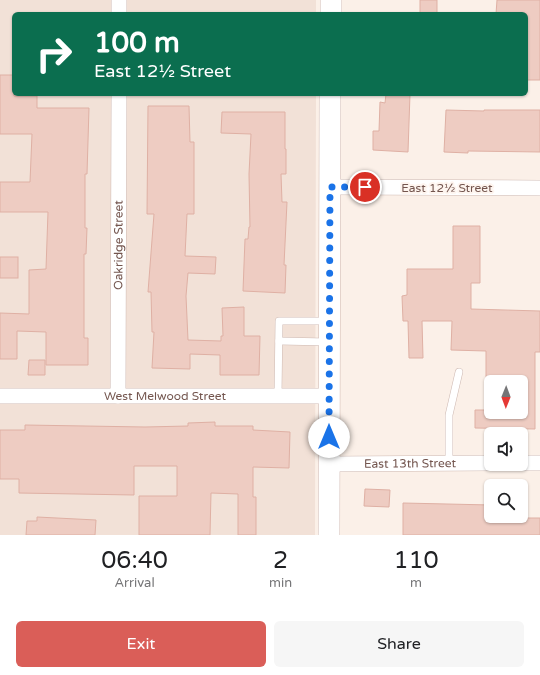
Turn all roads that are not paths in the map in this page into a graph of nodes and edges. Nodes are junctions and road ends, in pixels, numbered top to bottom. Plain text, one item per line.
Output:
1 (119, 0) edge
2 (331, 0) edge
3 (119, 12) edge
4 (331, 12) edge
5 (119, 96) edge
6 (330, 96) edge
7 (330, 187) junction
8 (540, 188) edge
9 (330, 331) junction
10 (278, 341) junction
11 (459, 372) dead end
12 (0, 396) edge
13 (118, 396) junction
14 (278, 396) junction
15 (330, 396) junction
16 (449, 463) junction
17 (484, 463) edge
18 (528, 463) edge
19 (540, 463) edge
20 (329, 464) junction
21 (329, 535) edge

1 - 3 street
2 - 4 main road
5 - 13 street, Oakridge Street
6 - 7 main road
7 - 8 street, East 12½ Street
7 - 9 main road
9 - 10 lane
9 - 10 lane
9 - 15 main road
10 - 14 lane
11 - 16 lane
12 - 13 street, West Melwood Street
13 - 14 street, West Melwood Street
14 - 15 street, West Melwood Street
15 - 20 main road
16 - 17 street, East 13th Street
16 - 20 street, East 13th Street
18 - 19 street
20 - 21 main road

